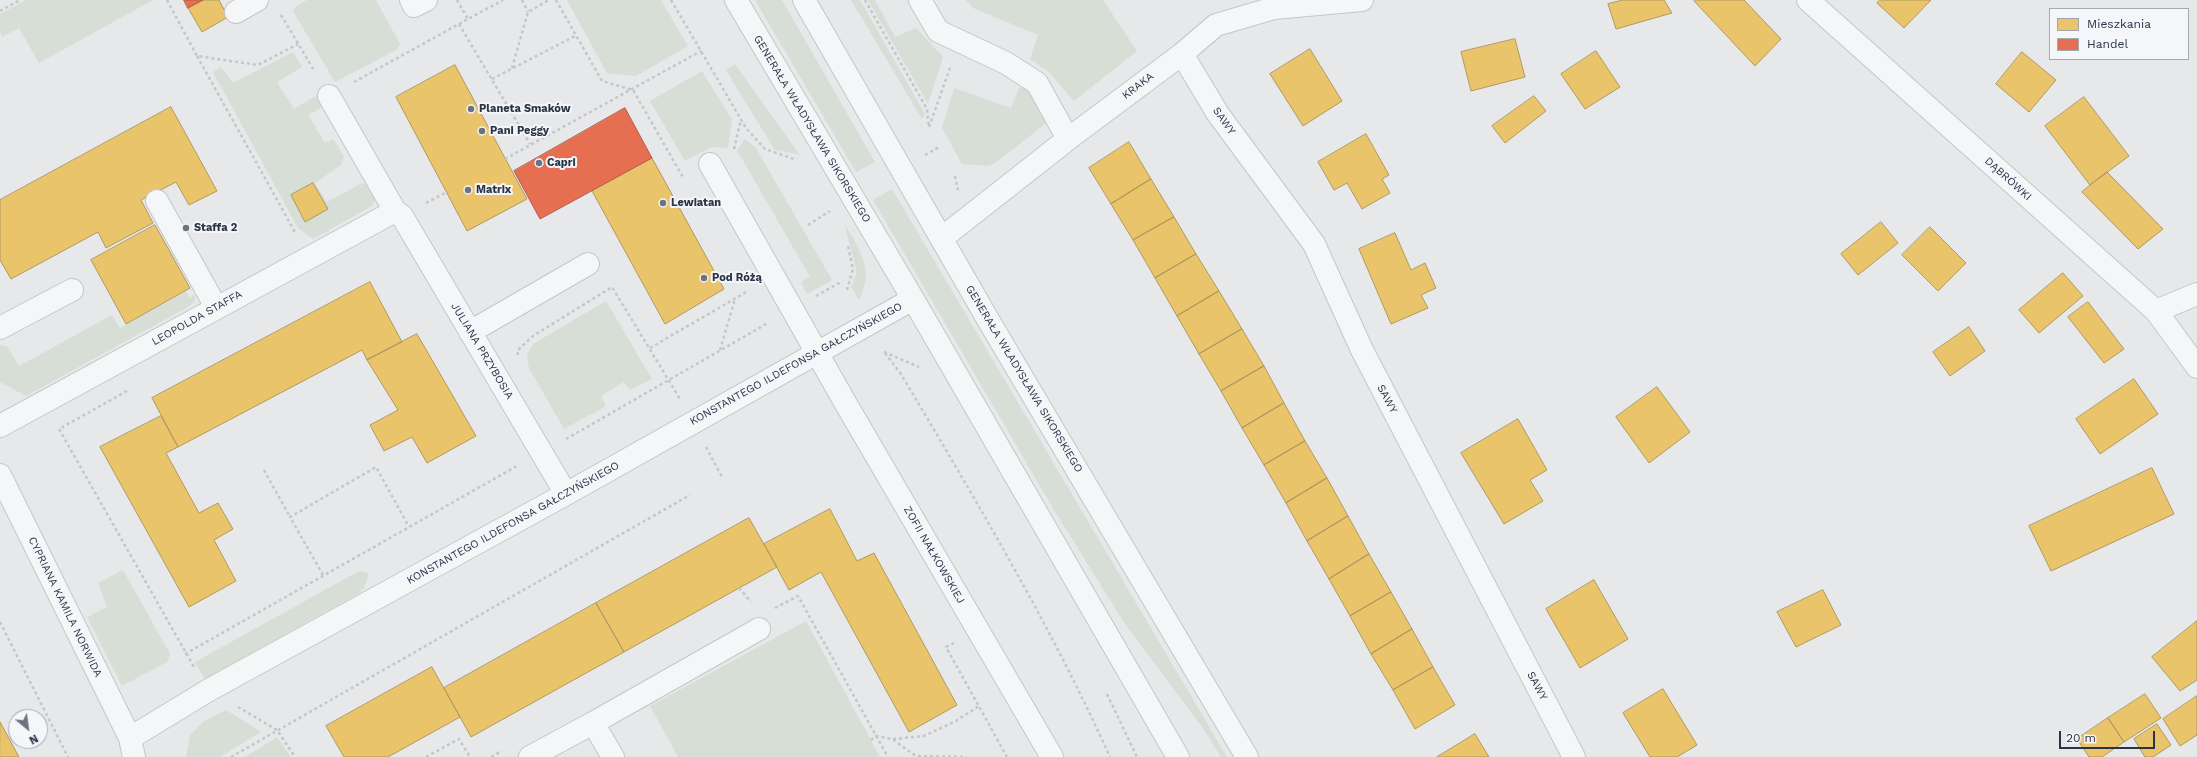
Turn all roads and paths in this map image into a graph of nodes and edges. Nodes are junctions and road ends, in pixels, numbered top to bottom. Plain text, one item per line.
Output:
1 (20, 0) edge
2 (167, 0) edge
3 (257, 0) edge
4 (411, 0) edge
5 (426, 0) edge
6 (457, 0) edge
7 (504, 0) edge
8 (522, 0) edge
9 (549, 0) edge
10 (556, 0) edge
11 (671, 0) edge
12 (736, 0) edge
13 (804, 0) edge
14 (865, 0) edge
15 (920, 0) edge
16 (1362, 0) edge
17 (1808, 0) edge
18 (0, 11) edge
19 (236, 12) dead end
20 (280, 12) dead end
21 (528, 12) junction
22 (468, 19) junction
23 (459, 24) junction
24 (577, 35) junction
25 (960, 41) junction
26 (298, 44) junction
27 (701, 51) junction
28 (1182, 54) junction
29 (197, 56) junction
30 (512, 68) junction
31 (492, 79) junction
32 (633, 90) junction
33 (329, 96) junction
34 (1068, 139) junction
35 (530, 144) junction
36 (505, 159) dead end
37 (800, 161) dead end
38 (710, 164) dead end
39 (687, 184) dead end
40 (446, 192) dead end
41 (157, 201) dead end
42 (422, 205) dead end
43 (829, 205) dead end
44 (832, 210) junction
45 (395, 211) junction
46 (835, 215) dead end
47 (808, 225) dead end
48 (942, 238) junction
49 (846, 241) dead end
50 (309, 256) junction
51 (588, 264) dead end
52 (841, 282) dead end
53 (745, 284) dead end
54 (72, 290) dead end
55 (847, 290) dead end
56 (2197, 294) edge
57 (735, 299) junction
58 (913, 299) junction
59 (216, 307) junction
60 (792, 309) junction
61 (2156, 311) junction
62 (0, 328) edge
63 (470, 332) junction
64 (650, 348) junction
65 (720, 350) junction
66 (818, 353) junction
67 (519, 359) dead end
68 (905, 360) dead end
69 (2197, 367) edge
70 (669, 379) junction
71 (129, 390) dead end
72 (693, 422) junction
73 (0, 426) edge
74 (560, 443) dead end
75 (523, 462) dead end
76 (264, 470) dead end
77 (0, 475) edge
78 (722, 477) dead end
79 (566, 494) junction
80 (690, 495) dead end
81 (290, 517) junction
82 (409, 527) junction
83 (323, 575) junction
84 (739, 588) dead end
85 (752, 604) dead end
86 (774, 608) dead end
87 (0, 622) edge
88 (759, 629) dead end
89 (977, 630) junction
90 (185, 654) junction
91 (209, 690) junction
92 (978, 706) junction
93 (593, 723) junction
94 (277, 730) junction
95 (876, 736) junction
96 (892, 739) junction
97 (871, 740) dead end
98 (132, 748) edge
99 (68, 757) edge
100 (231, 757) edge
101 (294, 757) edge
102 (426, 757) edge
103 (470, 757) edge
104 (530, 757) edge
105 (613, 757) edge
106 (888, 757) edge
107 (967, 757) edge
108 (1007, 757) edge
109 (1052, 757) edge
110 (1110, 757) edge
111 (1178, 757) edge
112 (1247, 757) edge
113 (1574, 757) edge

1 - 18 path
2 - 29 path
3 - 19 street
4 - 5 street
6 - 22 path
7 - 22 path
8 - 21 path
9 - 21 path
10 - 24 path
11 - 27 path
12 - 58 street, GENERAŁA WŁADYSŁAWA SIKORSKIEGO
13 - 48 street, GENERAŁA WŁADYSŁAWA SIKORSKIEGO
14 - 25 path
15 - 25 street
16 - 28 street, KRAKA
17 - 61 street, DĄBRÓWKI
20 - 26 path
21 - 30 path
22 - 23 path
23 - 31 path
23 - 33 path
24 - 30 path
24 - 32 path
25 - 34 street
26 - 29 path
26 - 33 path
27 - 32 path
27 - 37 path
28 - 34 street, KRAKA
28 - 113 street, SAWY
29 - 50 path
30 - 31 path
31 - 35 path
32 - 35 path
32 - 39 path
33 - 45 street, JULIANA PRZYBOSIA
34 - 48 street, KRAKA
35 - 36 path
38 - 60 street, ZOFII NAŁKOWSKIEJ
40 - 42 path
41 - 59 street
43 - 44 path
44 - 46 path
44 - 47 path
45 - 50 street, LEOPOLDA STAFFA
45 - 63 street, JULIANA PRZYBOSIA
48 - 112 street, GENERAŁA WŁADYSŁAWA SIKORSKIEGO
49 - 55 path
50 - 59 street, LEOPOLDA STAFFA
51 - 63 street
52 - 60 path
53 - 57 path
54 - 62 street
56 - 61 street
57 - 64 path
57 - 65 path
58 - 66 street, KONSTANTEGO ILDEFONSA GAŁCZYŃSKIEGO
58 - 111 street, GENERAŁA WŁADYSŁAWA SIKORSKIEGO
59 - 73 street, LEOPOLDA STAFFA
60 - 65 path
60 - 66 street, ZOFII NAŁKOWSKIEJ
61 - 69 street, DĄBRÓWKI
63 - 79 street, JULIANA PRZYBOSIA
64 - 67 path
64 - 70 path
65 - 70 path
66 - 72 street, KONSTANTEGO ILDEFONSA GAŁCZYŃSKIEGO
66 - 89 street, ZOFII NAŁKOWSKIEJ
68 - 110 path
70 - 72 path
70 - 74 path
71 - 90 path
72 - 78 path
72 - 79 street, KONSTANTEGO ILDEFONSA GAŁCZYŃSKIEGO
75 - 82 path
76 - 81 path
77 - 98 street, CYPRIANA KAMILA NORWIDA
79 - 91 street, KONSTANTEGO ILDEFONSA GAŁCZYŃSKIEGO
80 - 94 path
81 - 82 path
81 - 83 path
82 - 83 path
83 - 90 path
84 - 85 path
86 - 95 path
87 - 99 path
88 - 93 street
89 - 92 path
89 - 109 street, ZOFII NAŁKOWSKIEJ
90 - 91 path
91 - 94 path
91 - 98 street, KONSTANTEGO ILDEFONSA GAŁCZYŃSKIEGO
92 - 96 path
92 - 108 path
93 - 104 street
93 - 105 street
94 - 100 path
94 - 101 path
95 - 96 path
95 - 97 path
95 - 106 path
96 - 107 path
102 - 103 path

